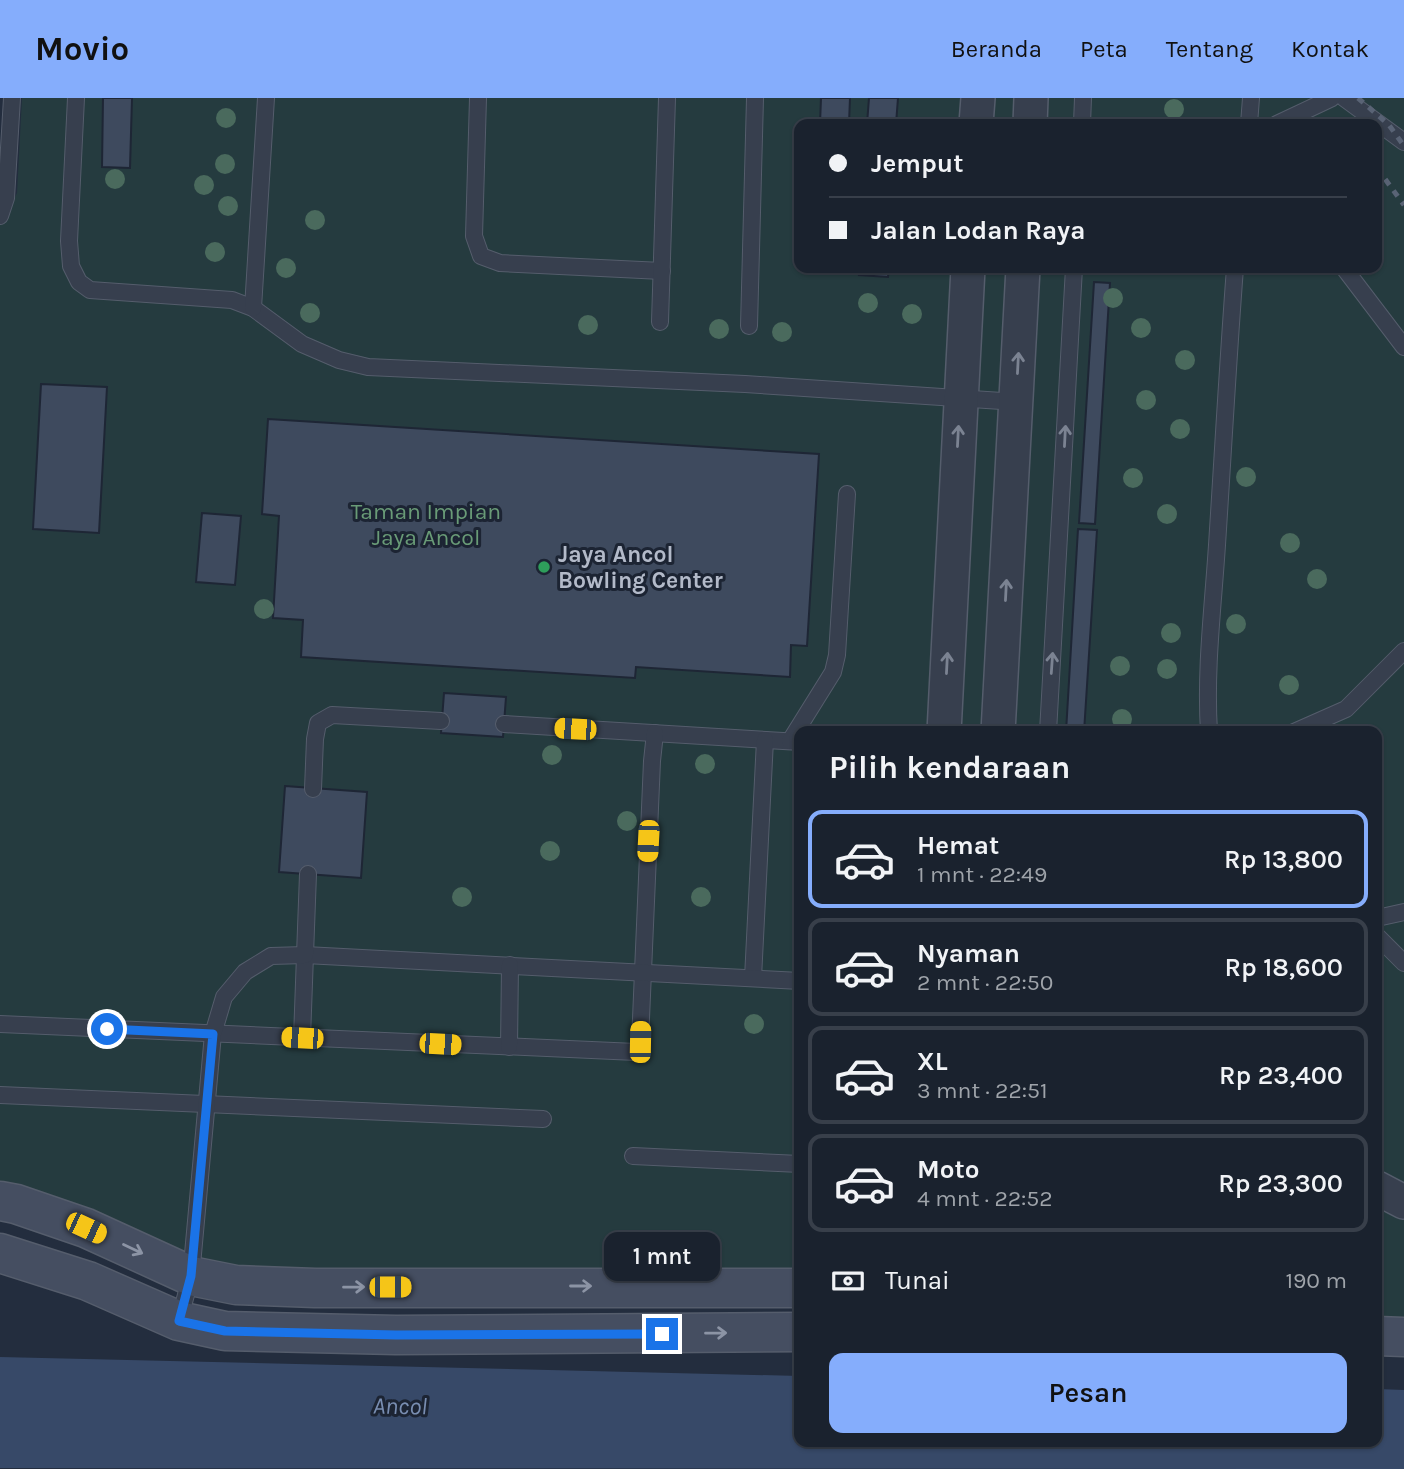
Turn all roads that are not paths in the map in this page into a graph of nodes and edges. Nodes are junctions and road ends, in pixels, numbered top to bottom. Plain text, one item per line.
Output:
1 (12, 98) edge
2 (76, 98) edge
3 (266, 98) edge
4 (478, 98) edge
5 (667, 98) edge
6 (755, 98) edge
7 (978, 98) edge
8 (1031, 98) edge
9 (1083, 98) edge
10 (1251, 98) edge
11 (1332, 98) edge
12 (1345, 98) edge
13 (976, 119) edge
14 (1030, 119) edge
15 (1082, 119) edge
16 (1249, 119) edge
17 (1288, 119) edge
18 (1373, 119) edge
19 (1382, 126) edge
20 (1404, 142) edge
21 (0, 216) edge
22 (662, 271) junction
23 (968, 273) edge
24 (1023, 273) edge
25 (1074, 273) edge
26 (1235, 273) edge
27 (1349, 273) edge
28 (253, 308) junction
29 (660, 322) dead end
30 (749, 326) dead end
31 (1404, 347) edge
32 (960, 397) junction
33 (1017, 402) junction
34 (847, 494) dead end
35 (1404, 651) edge
36 (441, 721) dead end
37 (505, 724) dead end
38 (804, 726) edge
39 (944, 726) edge
40 (998, 726) edge
41 (1048, 726) edge
42 (1209, 726) edge
43 (1308, 726) edge
44 (656, 733) junction
45 (765, 740) junction
46 (794, 742) edge
47 (313, 789) dead end
48 (308, 874) dead end
49 (1404, 912) edge
50 (1382, 917) edge
51 (1382, 941) edge
52 (305, 955) junction
53 (1404, 963) edge
54 (510, 965) junction
55 (642, 973) junction
56 (753, 978) junction
57 (794, 981) edge
58 (0, 1024) edge
59 (213, 1034) junction
60 (302, 1038) junction
61 (509, 1047) junction
62 (0, 1096) edge
63 (206, 1105) junction
64 (543, 1119) dead end
65 (633, 1156) dead end
66 (794, 1164) edge
67 (1382, 1191) edge
68 (0, 1201) edge
69 (1404, 1202) edge
70 (0, 1252) edge
71 (191, 1276) junction
72 (794, 1287) edge
73 (179, 1321) junction
74 (794, 1332) edge
75 (1382, 1336) edge
76 (1404, 1337) edge

1 - 21 lane
2 - 28 lane
3 - 28 lane
4 - 22 lane
5 - 22 lane
6 - 30 lane
7 - 13 street
8 - 14 street
9 - 15 lane
10 - 16 lane
11 - 17 lane
12 - 18 lane
19 - 20 lane
22 - 29 lane
23 - 32 street
33 -> 24 street
41 -> 25 lane
26 - 42 lane
27 - 31 lane
28 - 32 lane
32 - 33 lane
39 -> 32 street
40 -> 33 street
34 - 38 lane
35 - 43 lane
36 - 47 lane
37 - 44 lane
44 - 45 lane
44 - 55 lane
45 - 46 lane
45 - 56 lane
48 - 52 lane
49 - 50 lane
51 - 53 lane
52 - 54 lane
52 - 59 lane
52 - 60 lane
54 - 55 lane
54 - 61 lane
55 - 56 lane
55 - 61 lane
56 - 57 lane
58 - 59 lane
59 - 60 lane
59 - 63 lane
60 - 61 lane
62 - 63 lane
63 - 64 lane
63 - 71 lane
65 - 66 lane
67 - 69 street
68 -> 71 main road
70 - 73 main road
71 -> 72 main road
71 - 73 lane
73 -> 74 main road
75 - 76 main road

